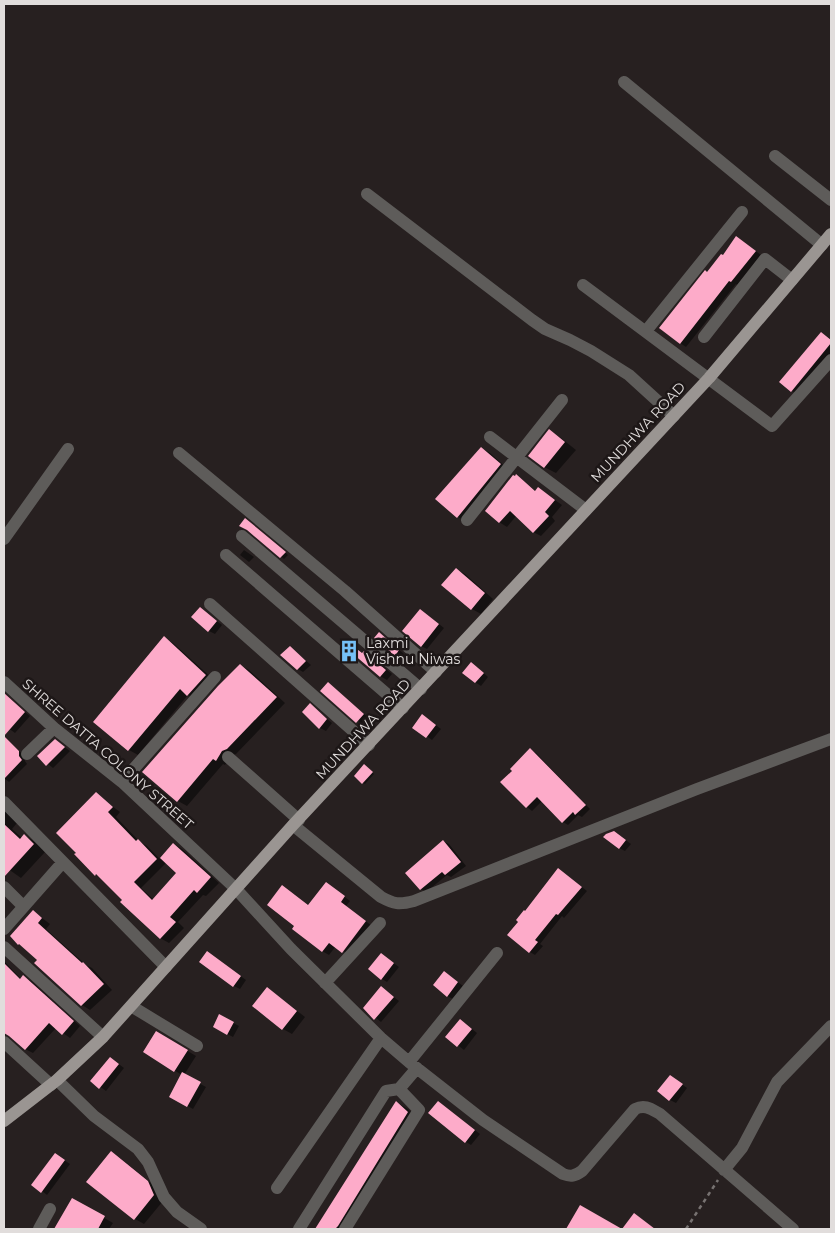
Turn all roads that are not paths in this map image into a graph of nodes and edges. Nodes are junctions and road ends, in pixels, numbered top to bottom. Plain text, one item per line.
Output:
1 (624, 82) dead end
2 (775, 156) dead end
3 (367, 194) dead end
4 (831, 200) edge
5 (742, 212) dead end
6 (831, 234) edge
7 (822, 245) junction
8 (792, 280) junction
9 (582, 284) dead end
10 (646, 331) junction
11 (704, 337) dead end
12 (831, 360) edge
13 (709, 378) junction
14 (562, 400) dead end
15 (674, 416) junction
16 (490, 437) dead end
17 (68, 448) dead end
18 (179, 453) dead end
19 (518, 458) junction
20 (586, 510) junction
21 (467, 520) dead end
22 (242, 536) dead end
23 (4, 539) edge
24 (226, 555) dead end
25 (210, 604) dead end
26 (436, 672) junction
27 (215, 677) dead end
28 (4, 682) edge
29 (421, 689) junction
30 (403, 708) junction
31 (54, 728) junction
32 (831, 739) edge
33 (368, 745) junction
34 (27, 754) dead end
35 (228, 757) dead end
36 (122, 782) junction
37 (4, 802) edge
38 (296, 823) junction
39 (63, 862) junction
40 (4, 887) edge
41 (236, 889) junction
42 (24, 906) junction
43 (380, 923) dead end
44 (4, 929) edge
45 (4, 947) edge
46 (497, 953) dead end
47 (166, 967) junction
48 (325, 984) junction
49 (131, 1006) junction
50 (831, 1026) edge
51 (103, 1037) junction
52 (381, 1038) junction
53 (4, 1042) edge
54 (197, 1046) dead end
55 (413, 1065) junction
56 (54, 1083) junction
57 (399, 1090) junction
58 (4, 1121) edge
59 (724, 1170) junction
60 (277, 1188) dead end
61 (50, 1210) dead end
62 (38, 1229) edge
63 (201, 1229) edge
64 (299, 1229) edge
65 (345, 1229) edge
66 (793, 1229) edge

1 - 7 street
2 - 4 street
3 - 15 street
5 - 10 street
6 - 7 main road, MUNDHWA ROAD
7 - 8 main road, MUNDHWA ROAD
8 - 11 street
8 - 13 main road, MUNDHWA ROAD
9 - 10 street
10 - 13 street
12 - 13 street
13 - 15 main road, MUNDHWA ROAD
14 - 19 street
15 - 20 main road, MUNDHWA ROAD
16 - 19 street
17 - 23 street
18 - 26 street
19 - 20 street
19 - 21 street
20 - 26 main road, MUNDHWA ROAD
22 - 29 street
24 - 30 street
25 - 33 street
26 - 29 main road, MUNDHWA ROAD
27 - 36 street
28 - 31 street, SHREE DATTA COLONY STREET
29 - 30 main road, MUNDHWA ROAD
30 - 33 main road, MUNDHWA ROAD
31 - 34 street
31 - 36 street, SHREE DATTA COLONY STREET
32 - 38 street
33 - 38 main road, MUNDHWA ROAD
35 - 38 street
36 - 41 street, SHREE DATTA COLONY STREET
37 - 39 street
38 - 41 main road, MUNDHWA ROAD
39 - 42 street
39 - 47 street
40 - 42 street
41 - 47 main road, MUNDHWA ROAD
41 - 48 street, SHREE DATTA COLONY STREET
42 - 44 street
43 - 48 street
45 - 51 street
46 - 55 street
47 - 49 main road, MUNDHWA ROAD
48 - 52 street, SHREE DATTA COLONY STREET
49 - 51 main road, MUNDHWA ROAD
49 - 54 street
50 - 59 street
51 - 56 main road, MUNDHWA ROAD
52 - 55 street, SHREE DATTA COLONY STREET
52 - 60 street
53 - 56 street
55 - 57 street
55 - 59 street, SHREE DATTA COLONY STREET
56 - 58 main road, MUNDHWA ROAD
56 - 63 street
57 - 64 street
57 - 65 street
59 - 66 street
61 - 62 street

